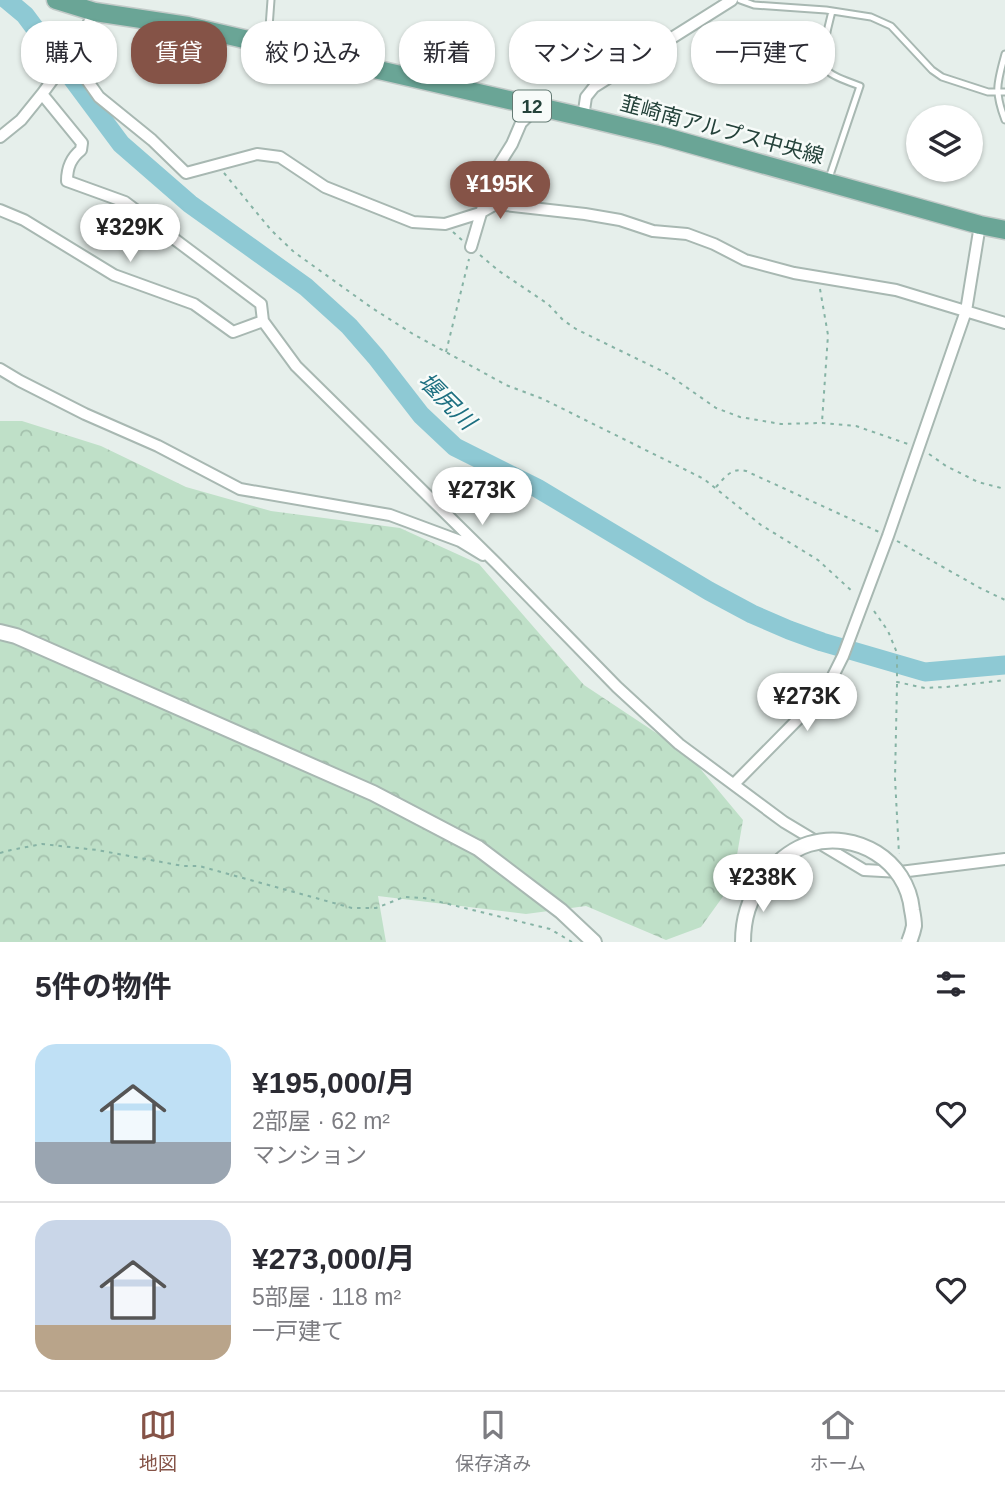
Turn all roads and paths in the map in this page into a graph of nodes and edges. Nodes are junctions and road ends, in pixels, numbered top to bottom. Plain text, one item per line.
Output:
1 (56, 0) edge
2 (271, 0) edge
3 (732, 0) edge
4 (740, 0) edge
5 (832, 11) junction
6 (95, 12) junction
7 (90, 21) edge
8 (270, 21) edge
9 (241, 38) edge
10 (1005, 54) edge
11 (385, 71) edge
12 (50, 84) edge
13 (90, 84) edge
14 (997, 92) junction
15 (1005, 92) edge
16 (42, 94) junction
17 (537, 107) junction
18 (583, 117) junction
19 (1005, 120) edge
20 (0, 137) edge
21 (217, 164) junction
22 (828, 181) junction
23 (0, 210) edge
24 (480, 213) junction
25 (444, 224) junction
26 (980, 225) junction
27 (1004, 228) edge
28 (471, 247) junction
29 (818, 276) junction
30 (966, 311) junction
31 (263, 321) junction
32 (1005, 323) edge
33 (446, 353) junction
34 (0, 369) edge
35 (822, 423) junction
36 (919, 448) junction
37 (715, 487) junction
38 (1005, 489) edge
39 (888, 536) junction
40 (496, 563) junction
41 (1005, 600) edge
42 (864, 603) junction
43 (0, 632) edge
44 (1005, 680) edge
45 (897, 682) junction
46 (734, 784) junction
47 (0, 853) edge
48 (1005, 859) edge
49 (900, 872) junction
50 (572, 942) edge
51 (594, 942) edge
52 (743, 942) edge
53 (909, 942) edge

1 - 6 main road, 韮崎南アルプス中央線 / 12
2 - 8 lane
3 - 18 street
4 - 5 lane
5 - 14 lane
5 - 22 lane
6 - 7 street
6 - 9 main road, 韮崎南アルプス中央線 / 12
10 - 14 lane
11 - 17 main road, 韮崎南アルプス中央線 / 12
12 - 16 street
13 - 21 street
14 - 15 lane
14 - 19 lane
16 - 20 street
16 - 31 street
17 - 18 main road, 韮崎南アルプス中央線 / 12
17 - 24 street
18 - 22 main road, 韮崎南アルプス中央線 / 12
21 - 25 street
21 - 33 path
22 - 26 main road, 韮崎南アルプス中央線 / 12
23 - 31 street
24 - 25 street
24 - 28 street
24 - 29 street
25 - 28 path
26 - 27 main road, 韮崎南アルプス中央線 / 12
26 - 30 street
28 - 33 path
28 - 35 path
29 - 30 street
29 - 35 path
30 - 32 street
30 - 36 street
31 - 40 street
33 - 37 path
34 - 40 street
35 - 36 path
36 - 38 path
36 - 39 street
37 - 39 path
37 - 42 path
39 - 41 path
39 - 42 street
40 - 46 street
42 - 45 path
42 - 46 street
43 - 51 street
44 - 45 path
45 - 49 path
46 - 49 street
47 - 50 path
48 - 49 street
52 - 53 street, bridge

